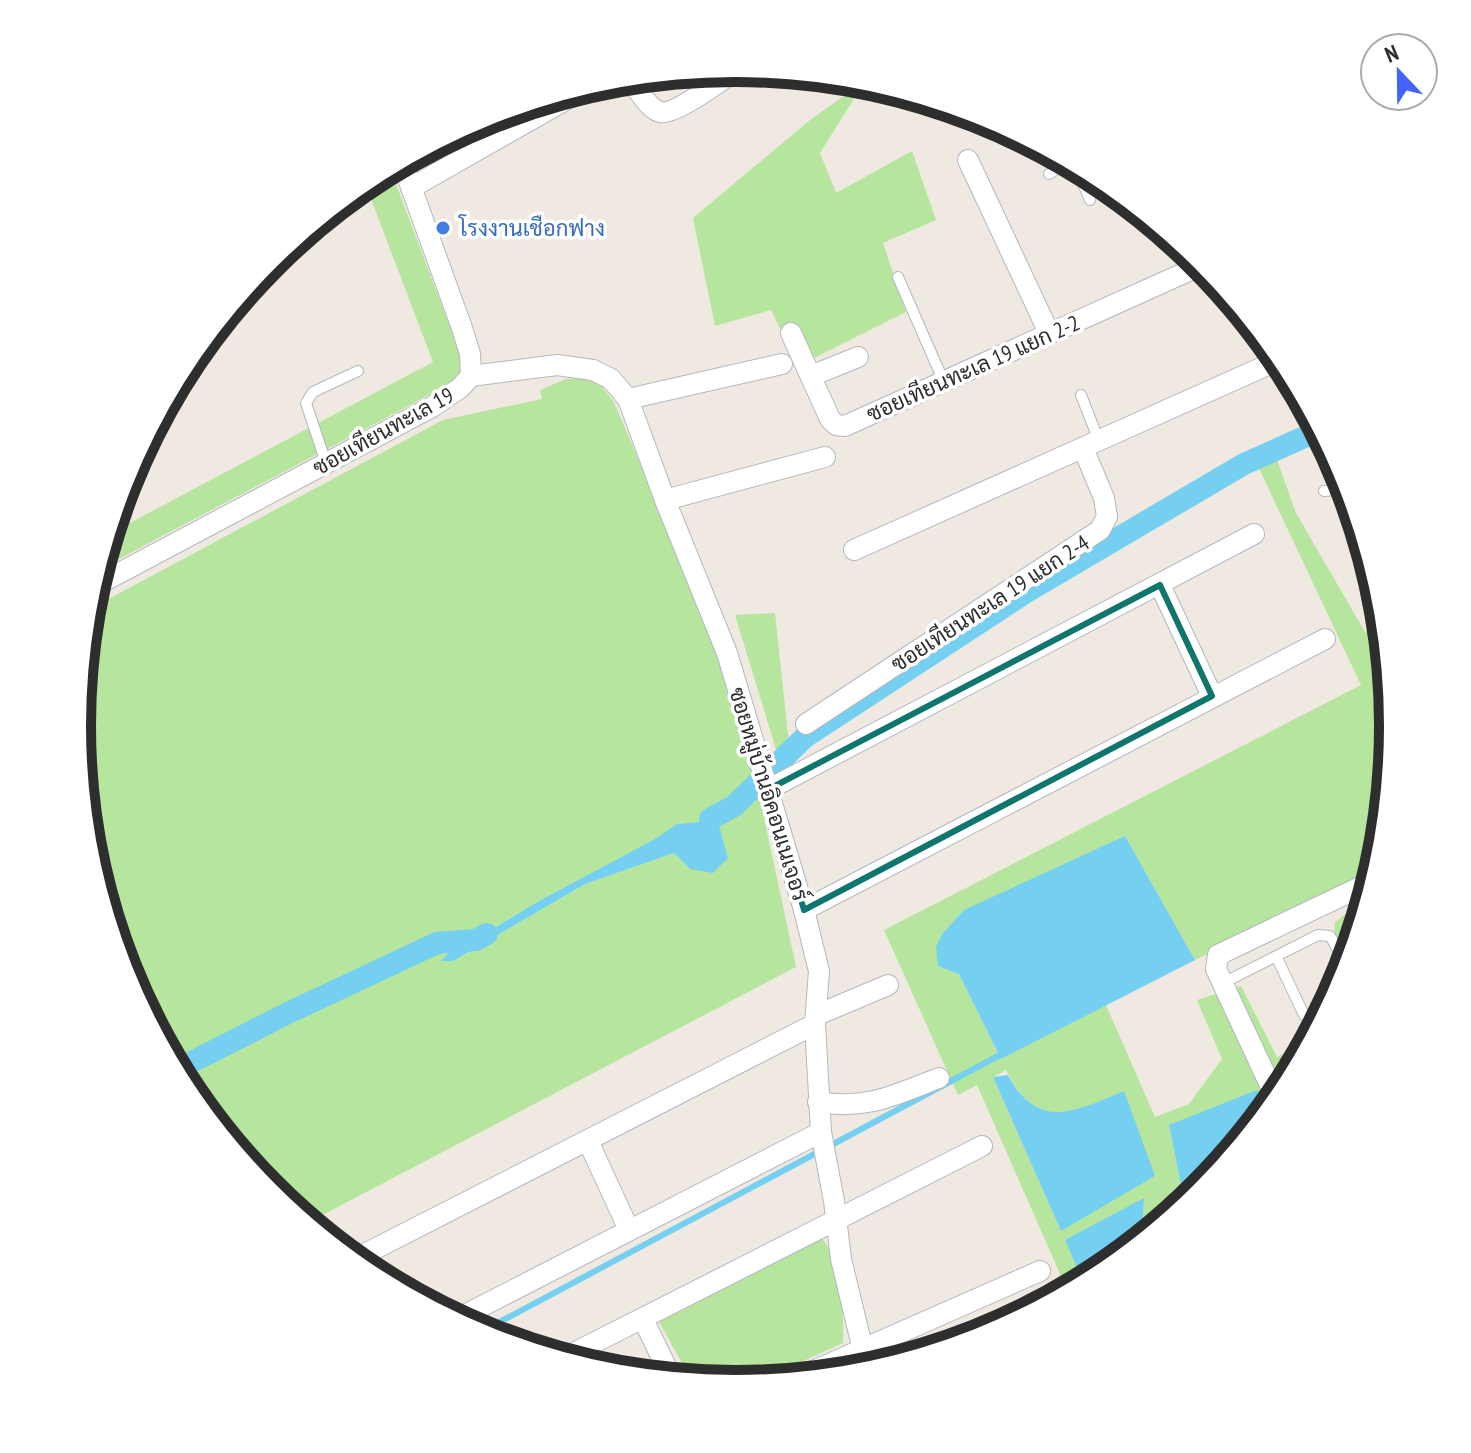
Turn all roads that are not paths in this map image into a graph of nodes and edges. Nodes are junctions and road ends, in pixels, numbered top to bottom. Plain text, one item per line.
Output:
1 (718, 82) edge
2 (638, 90) edge
3 (547, 110) edge
4 (968, 160) dead end
5 (1058, 168) edge
6 (406, 173) edge
7 (1049, 174) dead end
8 (1083, 184) edge
9 (411, 188) junction
10 (1090, 200) dead end
11 (1190, 270) edge
12 (898, 277) dead end
13 (791, 333) dead end
14 (1049, 333) junction
15 (858, 357) dead end
16 (782, 364) dead end
17 (1269, 365) edge
18 (358, 371) dead end
19 (471, 376) junction
20 (811, 376) junction
21 (943, 380) junction
22 (1081, 395) dead end
23 (628, 399) junction
24 (1091, 444) junction
25 (825, 457) dead end
26 (326, 463) junction
27 (1335, 490) edge
28 (1324, 491) dead end
29 (665, 500) junction
30 (1254, 534) dead end
31 (854, 550) dead end
32 (108, 579) edge
33 (1160, 585) junction
34 (1325, 639) dead end
35 (1212, 696) junction
36 (806, 724) dead end
37 (769, 789) junction
38 (1359, 888) edge
39 (804, 910) junction
40 (1337, 948) dead end
41 (1277, 958) junction
42 (1223, 983) junction
43 (888, 985) dead end
44 (1304, 1015) dead end
45 (816, 1019) junction
46 (939, 1078) dead end
47 (1270, 1086) edge
48 (818, 1102) junction
49 (588, 1141) junction
50 (824, 1145) junction
51 (982, 1146) dead end
52 (837, 1221) junction
53 (629, 1230) junction
54 (365, 1254) edge
55 (1040, 1271) dead end
56 (468, 1313) edge
57 (643, 1319) junction
58 (863, 1350) junction
59 (578, 1351) edge
60 (866, 1358) edge
61 (832, 1363) edge
62 (666, 1367) edge

1 - 2 street
3 - 9 street
4 - 14 street
5 - 7 lane
6 - 9 street, ซอยเทียนทะเล 19
8 - 10 lane
9 - 19 street, ซอยเทียนทะเล 19
11 - 14 street, ซอยเทียนทะเล 19 แยก 2-2
12 - 21 lane
13 - 20 street, ซอยเทียนทะเล 19 แยก 2-2
14 - 21 street, ซอยเทียนทะเล 19 แยก 2-2
15 - 20 street
16 - 23 street
17 - 24 street
18 - 26 lane
19 - 23 street, ซอยหมู่บ้านอิคอนเนเจอร์
19 - 26 street, ซอยเทียนทะเล 19
20 - 21 street, ซอยเทียนทะเล 19 แยก 2-2
22 - 24 lane
23 - 29 street, ซอยหมู่บ้านอิคอนเนเจอร์
24 - 31 street
24 - 36 street, ซอยเทียนทะเล 19 แยก 2-4
25 - 29 street
26 - 32 street, ซอยเทียนทะเล 19
27 - 28 lane
29 - 37 street, ซอยหมู่บ้านอิคอนเนเจอร์
30 - 33 street
33 - 35 street
33 - 37 street
34 - 35 street
35 - 39 street
37 - 39 street, ซอยหมู่บ้านอิคอนเนเจอร์
38 - 42 street
39 - 45 street, ซอยหมู่บ้านอิคอนเนเจอร์
40 - 41 lane
41 - 42 lane
41 - 44 lane
42 - 47 street
43 - 45 street
45 - 48 street, ซอยหมู่บ้านอิคอนเนเจอร์
45 - 49 street
46 - 48 street
48 - 50 street, ซอยหมู่บ้านอิคอนเนเจอร์
49 - 53 street
49 - 54 street
50 - 52 street, ซอยหมู่บ้านอิคอนเนเจอร์
50 - 53 street
51 - 52 street
52 - 57 street
52 - 58 street, ซอยหมู่บ้านอิคอนเนเจอร์
53 - 56 street
55 - 58 street
57 - 59 street
57 - 62 street
58 - 60 street, ซอยหมู่บ้านอิคอนเนเจอร์
58 - 61 street

